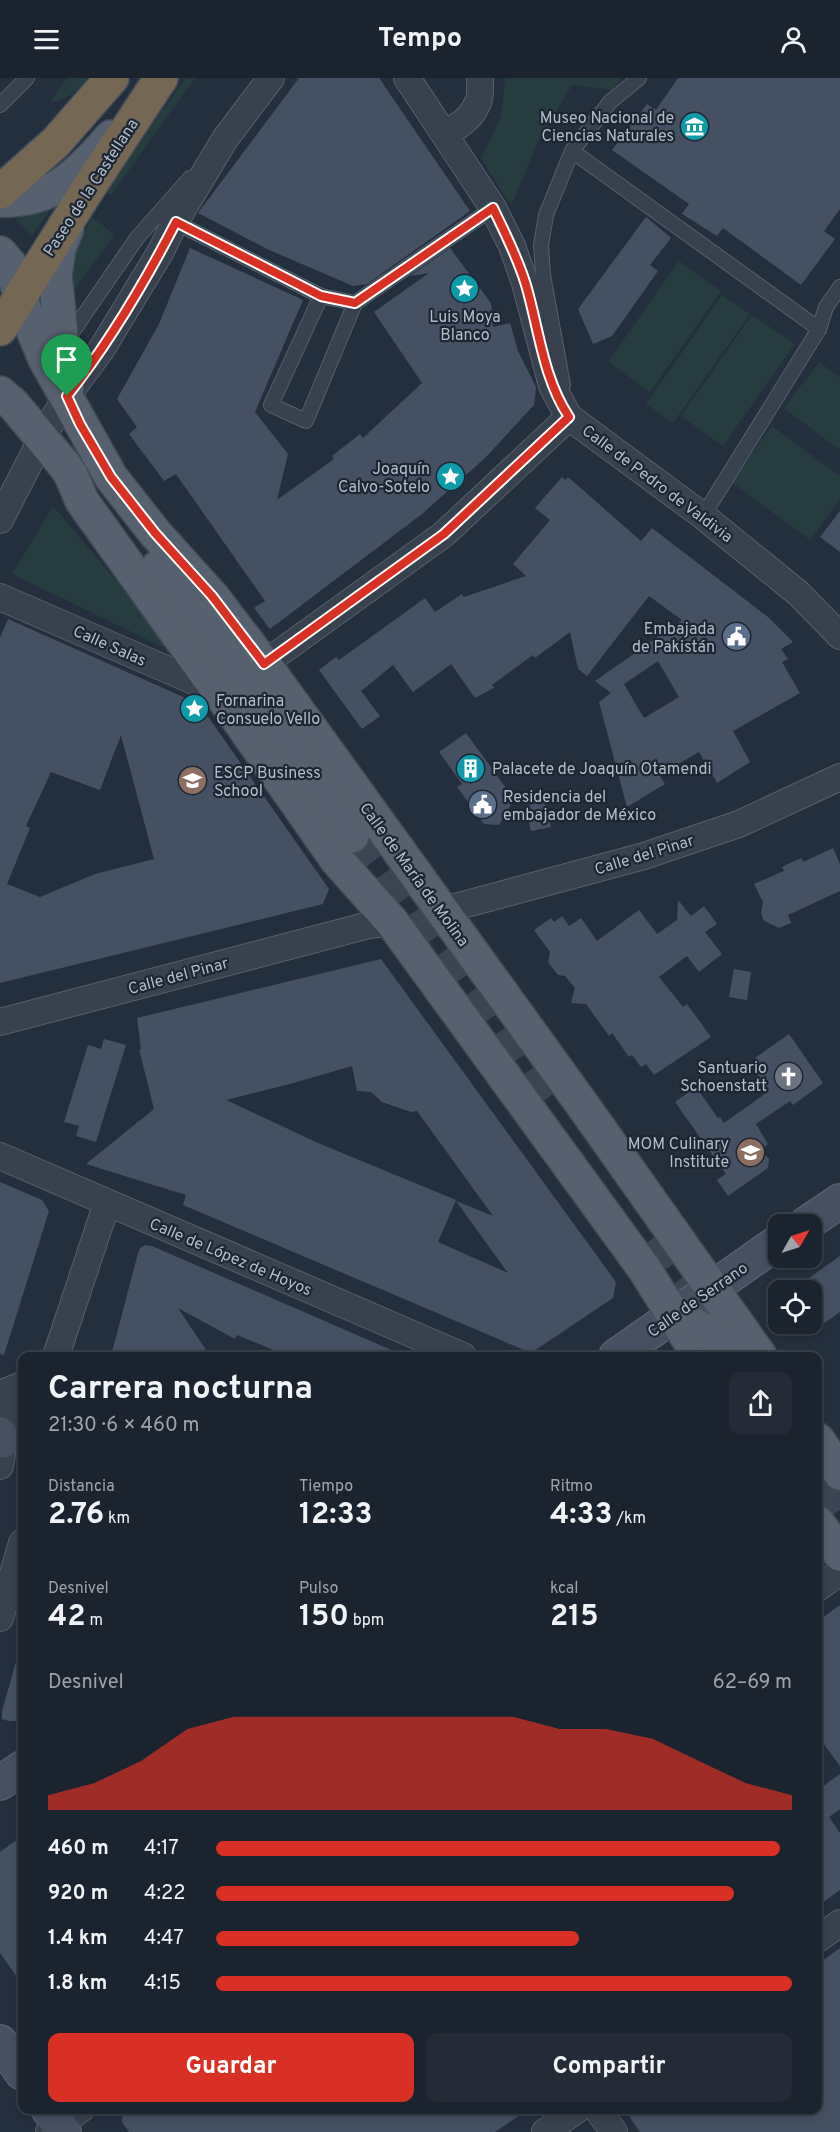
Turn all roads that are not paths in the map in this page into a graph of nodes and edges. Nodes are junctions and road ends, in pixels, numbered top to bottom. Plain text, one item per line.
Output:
1 (27, 78) edge
2 (112, 78) edge
3 (271, 78) edge
4 (407, 78) edge
5 (480, 78) edge
6 (639, 78) edge
7 (160, 79) edge
8 (0, 105) edge
9 (442, 131) junction
10 (225, 139) junction
11 (572, 151) junction
12 (0, 192) edge
13 (0, 200) edge
14 (493, 208) junction
15 (72, 214) junction
16 (176, 222) junction
17 (0, 254) edge
18 (840, 287) edge
19 (21, 296) junction
20 (321, 296) junction
21 (355, 303) junction
22 (0, 329) edge
23 (819, 329) junction
24 (67, 396) junction
25 (4, 400) edge
26 (569, 417) junction
27 (42, 438) junction
28 (71, 475) junction
29 (703, 516) junction
30 (0, 520) edge
31 (0, 597) edge
32 (840, 636) edge
33 (264, 664) junction
34 (219, 692) junction
35 (840, 777) edge
36 (352, 836) tunnel mouth
37 (439, 908) junction
38 (392, 922) junction
39 (0, 1022) edge
40 (0, 1156) edge
41 (840, 1201) edge
42 (107, 1203) junction
43 (821, 1214) edge
44 (768, 1249) edge
45 (712, 1287) junction
46 (673, 1316) junction
47 (57, 1352) edge
48 (454, 1352) edge
49 (622, 1352) edge
50 (696, 1352) edge
51 (734, 1352) edge
52 (757, 1352) edge
53 (18, 1386) edge
54 (0, 1394) edge
55 (0, 1404) edge
56 (7, 1441) edge
57 (822, 1446) edge
58 (822, 1463) edge
59 (840, 1473) edge
60 (840, 1479) edge
61 (822, 1516) edge
62 (822, 1529) edge
63 (840, 1529) edge
64 (840, 1554) edge
65 (18, 1557) edge
66 (840, 1572) edge
67 (822, 1585) edge
68 (0, 1618) edge
69 (18, 1763) edge
70 (0, 1768) edge
71 (18, 1771) edge
72 (0, 1783) edge
73 (840, 1923) edge
74 (822, 1936) edge
75 (0, 2042) edge
76 (18, 2067) edge
77 (571, 2114) edge
78 (601, 2114) edge
79 (545, 2132) edge
80 (614, 2132) edge

1 - 8 lane
2 - 12 highway
3 - 10 street
4 - 9 street, Calle de Pedro de Valdivia
5 - 9 street
6 - 11 lane
7 - 13 main road
7 - 15 highway, Paseo de la Castellana
9 - 14 street, Calle de Pedro de Valdivia
10 - 16 street
10 - 24 lane
11 - 23 lane
11 - 26 lane
14 - 21 lane
14 - 26 street, Calle de Pedro de Valdivia
15 - 19 highway, Paseo de la Castellana
15 - 24 main road
16 - 20 lane
16 - 24 street
17 - 19 main road
18 - 23 lane
19 - 22 highway, Paseo de la Castellana
19 - 24 main road
20 - 21 lane
20 - 21 lane
23 - 29 lane
24 - 27 street
24 - 33 main road, Calle de María de Molina
25 - 27 main road, Calle de María de Molina
26 - 29 street, Calle de Pedro de Valdivia
26 - 33 street
27 - 28 main road, Calle de María de Molina
27 - 30 street
28 - 34 main road, Calle de María de Molina
28 - 36 main road, Calle de María de Molina
29 - 32 street, Calle de Pedro de Valdivia
31 - 34 street, Calle Salas
33 - 37 main road, Calle de María de Molina
34 - 38 main road, Calle de María de Molina
35 - 37 street, Calle del Pinar
37 - 45 main road, Calle de María de Molina
38 - 39 street, Calle del Pinar
38 - 46 main road, Calle de María de Molina
40 - 42 street, Calle de López de Hoyos
41 - 43 main road
42 - 47 street
42 - 48 street, Calle de López de Hoyos
44 - 45 main road, Calle de Serrano
45 - 46 main road, Calle de Serrano
45 - 52 main road, Calle de María de Molina
46 - 49 main road, Calle de Serrano
46 - 50 main road, Calle de María de Molina
46 - 51 main road
53 - 54 street
55 - 56 street
57 - 59 main road
58 - 60 main road
61 - 63 main road
62 - 64 main road
65 - 68 street
66 - 67 street
69 - 70 street
71 - 72 main road
73 - 74 street
75 - 76 main road
77 - 79 street
78 - 80 street

